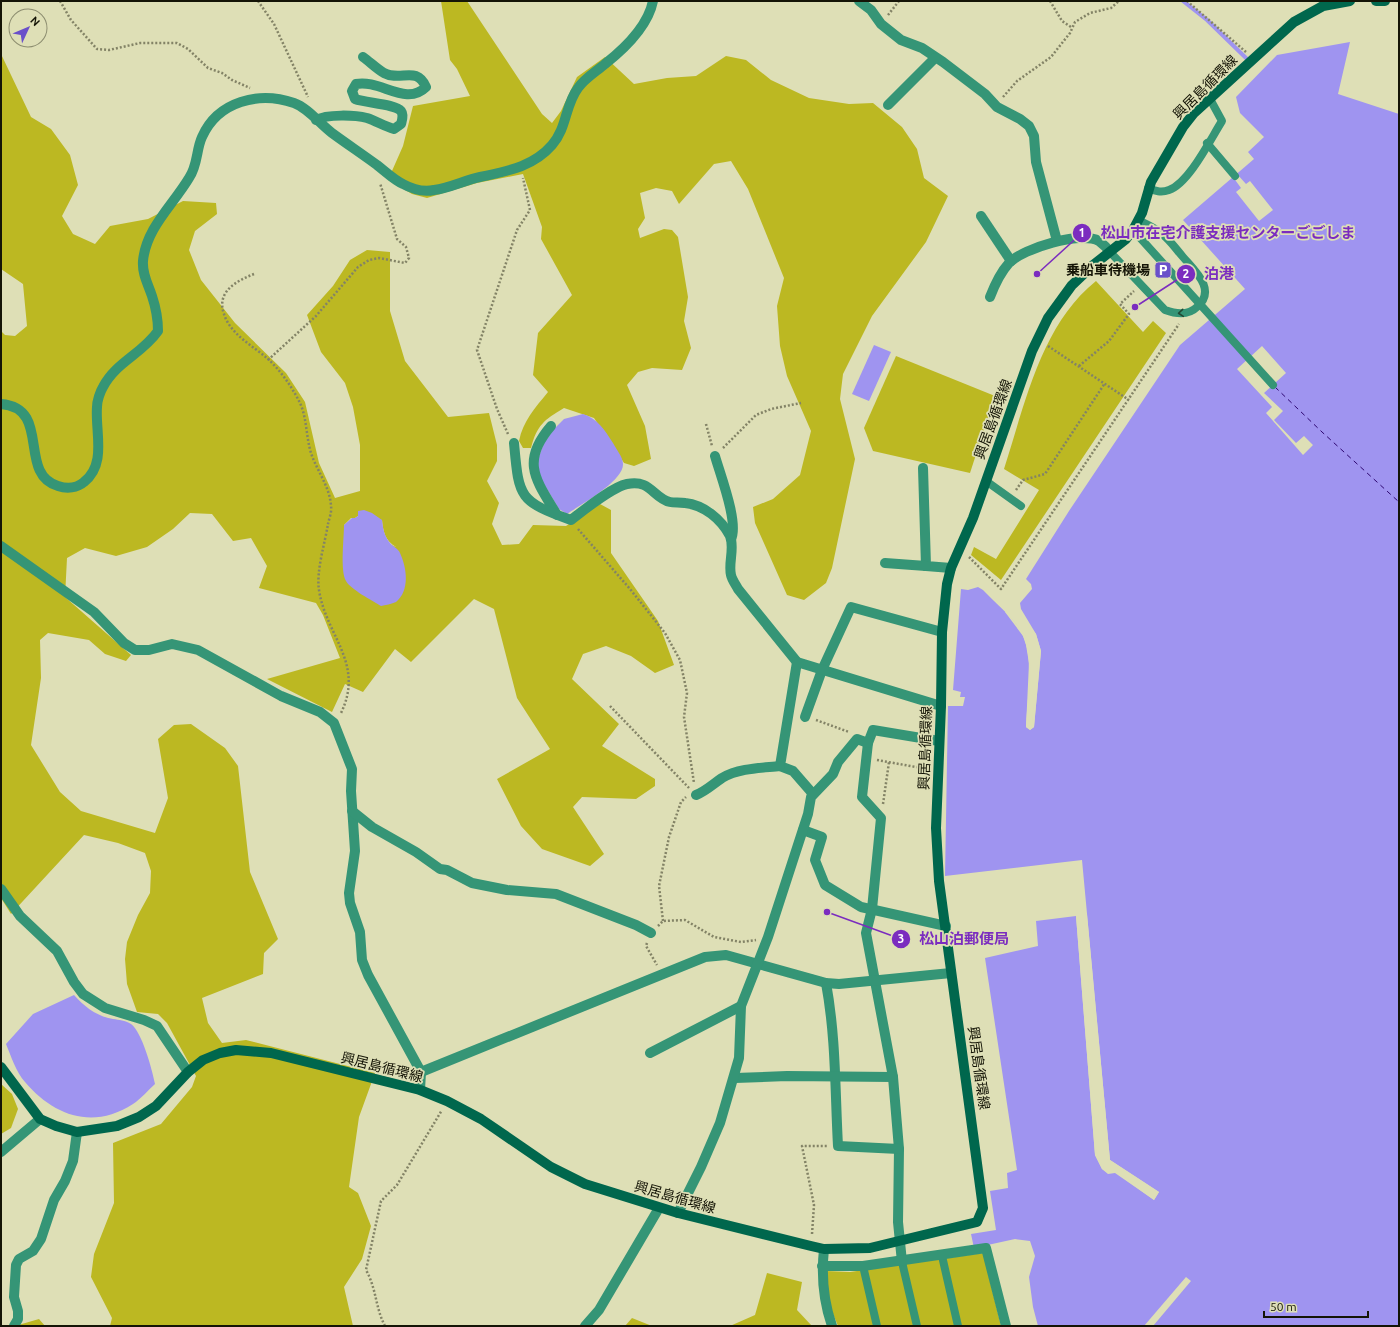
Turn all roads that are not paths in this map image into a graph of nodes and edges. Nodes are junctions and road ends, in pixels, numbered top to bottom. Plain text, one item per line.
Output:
1 (653, 1) edge
2 (859, 1) edge
3 (1344, 1) edge
4 (1376, 1) edge
5 (1385, 1) edge
6 (363, 57) dead end
7 (935, 58) junction
8 (1210, 99) junction
9 (888, 105) dead end
10 (316, 120) junction
11 (1207, 143) junction
12 (1235, 176) dead end
13 (1148, 188) junction
14 (981, 216) dead end
15 (1138, 220) junction
16 (1133, 230) junction
17 (1056, 241) junction
18 (1110, 252) junction
19 (1011, 261) junction
20 (990, 297) dead end
21 (1200, 304) junction
22 (1274, 385) dead end
23 (1, 404) edge
24 (552, 426) dead end
25 (514, 443) road end
26 (715, 456) road end
27 (923, 468) dead end
28 (986, 481) junction
29 (1022, 506) dead end
30 (557, 515) junction
31 (731, 538) junction
32 (1, 546) edge
33 (885, 563) dead end
34 (926, 566) junction
35 (951, 568) junction
36 (942, 632) junction
37 (797, 662) junction
38 (822, 670) junction
39 (941, 706) junction
40 (805, 717) road end
41 (940, 741) junction
42 (868, 743) junction
43 (780, 766) junction
44 (813, 794) junction
45 (696, 795) road end
46 (352, 811) junction
47 (803, 830) junction
48 (1, 888) edge
49 (872, 910) junction
50 (946, 926) junction
51 (650, 933) road end
52 (758, 964) junction
53 (952, 973) junction
54 (875, 980) junction
55 (826, 983) junction
56 (741, 1006) junction
57 (650, 1053) dead end
58 (1, 1067) edge
59 (188, 1072) junction
60 (421, 1072) junction
61 (834, 1076) junction
62 (893, 1077) junction
63 (734, 1078) junction
64 (420, 1090) junction
65 (40, 1119) junction
66 (78, 1132) junction
67 (899, 1149) junction
68 (1, 1152) edge
69 (659, 1208) junction
70 (678, 1213) junction
71 (824, 1249) junction
72 (901, 1253) junction
73 (942, 1256) junction
74 (822, 1266) junction
75 (863, 1266) junction
76 (14, 1326) edge
77 (585, 1326) edge
78 (832, 1326) edge
79 (876, 1326) edge
80 (918, 1326) edge
81 (958, 1326) edge
82 (1006, 1326) edge

1 - 10 street
2 - 7 street
3 - 8 main road, 興居島循環線
4 - 5 main road
6 - 10 street
7 - 9 street
7 - 17 street
8 - 11 lane
8 - 13 main road, 興居島循環線
10 - 23 street
11 - 12 lane
11 - 13 lane
13 - 15 main road, 興居島循環線
14 - 19 street
15 - 16 main road, 興居島循環線
15 - 21 lane
16 - 18 main road, 興居島循環線
16 - 21 lane
17 - 18 street
17 - 19 street
21 -> 18 lane
18 - 28 main road, 興居島循環線
19 - 20 street
21 - 22 lane
24 - 30 street
25 - 30 street
26 - 31 street
27 - 34 street
28 - 29 lane
28 - 35 main road, 興居島循環線
30 - 31 street
31 - 37 street
32 - 46 street
33 - 34 street
34 - 35 street
35 - 36 main road, 興居島循環線
36 - 38 street
36 - 39 main road, 興居島循環線
37 - 38 street
37 - 43 street
38 - 39 street
38 - 40 street
39 - 41 main road, 興居島循環線
41 - 42 street
41 - 50 main road, 興居島循環線
42 - 44 street
42 - 49 street
43 - 44 street
43 - 45 street
44 - 47 street
46 - 51 street
46 - 60 street
47 - 49 street
47 - 52 street
48 - 59 street
49 - 50 street
49 - 54 street
50 - 53 main road, 興居島循環線
52 - 55 street
52 - 56 street
52 - 60 street
53 - 54 street
53 - 72 main road, 興居島循環線
54 - 55 street
54 - 62 street
55 - 61 street
56 - 57 street
56 - 63 street
58 - 65 main road
59 - 64 main road, 興居島循環線
59 - 66 main road, 興居島循環線
60 - 64 street
61 - 62 street
61 - 63 street
61 - 67 street
62 - 67 street
63 - 70 street
64 - 69 main road, 興居島循環線
65 - 66 main road, 興居島循環線
65 - 68 street
66 - 76 street
67 - 72 street
69 - 70 main road, 興居島循環線
69 - 77 street
70 - 71 main road, 興居島循環線
71 - 72 main road, 興居島循環線
71 - 74 street
72 - 73 street
72 - 75 street
72 - 80 lane
73 - 81 lane
73 - 82 street
74 - 75 street
74 - 78 street
75 - 79 lane

